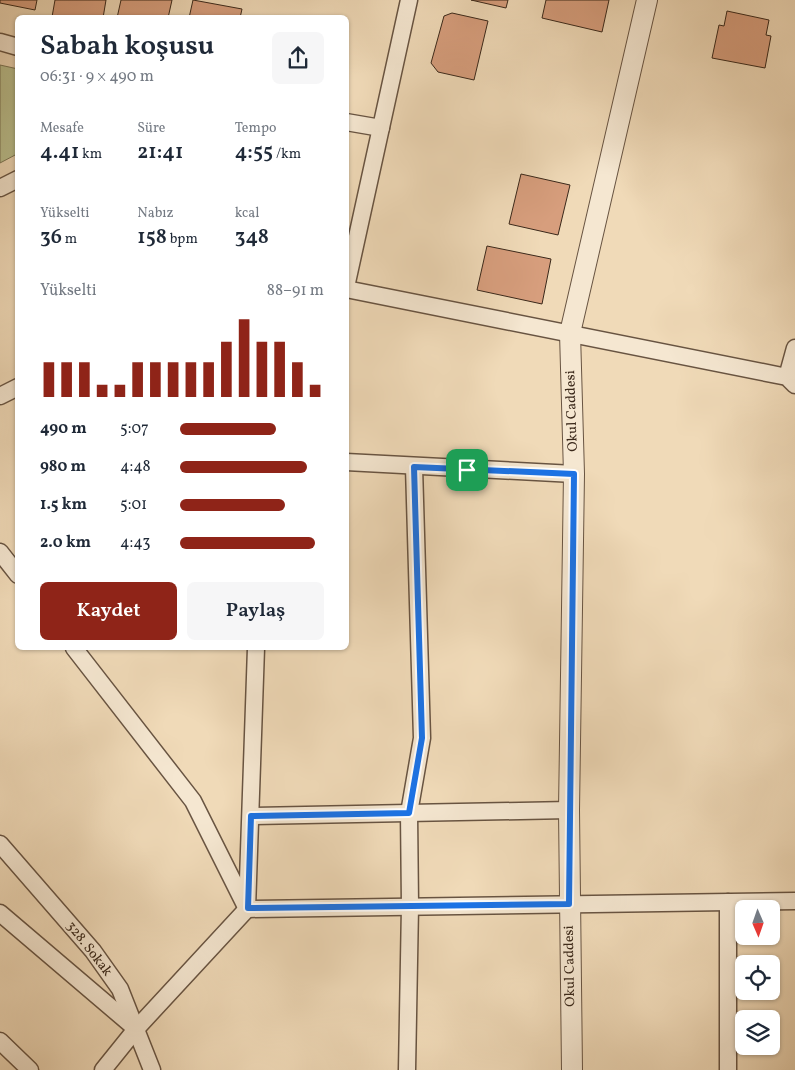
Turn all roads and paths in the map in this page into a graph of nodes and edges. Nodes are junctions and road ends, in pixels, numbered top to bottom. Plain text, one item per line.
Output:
1 (409, 0) edge
2 (647, 0) edge
3 (0, 42) edge
4 (15, 46) edge
5 (349, 123) edge
6 (381, 128) junction
7 (15, 180) edge
8 (0, 188) edge
9 (349, 274) edge
10 (349, 289) edge
11 (570, 333) junction
12 (795, 348) edge
13 (791, 381) edge
14 (15, 388) edge
15 (0, 396) edge
16 (349, 462) edge
17 (414, 467) junction
18 (574, 474) junction
19 (0, 552) edge
20 (15, 571) edge
21 (76, 650) edge
22 (256, 650) edge
23 (569, 810) junction
24 (409, 813) junction
25 (251, 816) junction
26 (0, 844) edge
27 (795, 901) edge
28 (728, 902) junction
29 (569, 904) junction
30 (410, 906) junction
31 (248, 908) junction
32 (0, 913) edge
33 (136, 1029) junction
34 (0, 1041) edge
35 (30, 1070) edge
36 (103, 1070) edge
37 (152, 1070) edge
38 (407, 1070) edge
39 (572, 1070) edge
40 (728, 1070) edge

1 - 6 street
2 - 11 street, Okul Caddesi
3 - 4 street
5 - 6 street
6 - 9 street
7 - 8 street
10 - 11 street
11 - 13 street
11 - 18 street, Okul Caddesi
12 - 13 street
14 - 15 street
16 - 17 street
17 - 18 street
17 - 24 street
18 - 23 street, Okul Caddesi
19 - 20 street
21 - 31 street
22 - 25 street
23 - 24 street
23 - 29 street, Okul Caddesi
24 - 25 street
24 - 30 street
25 - 31 street
26 - 33 street, 328. Sokak
27 - 28 street
28 - 29 street
28 - 40 street
29 - 30 street
29 - 39 street, Okul Caddesi
30 - 31 street
30 - 38 street
31 - 33 street
32 - 33 street
33 - 36 street
33 - 37 street, 328. Sokak
34 - 35 street

